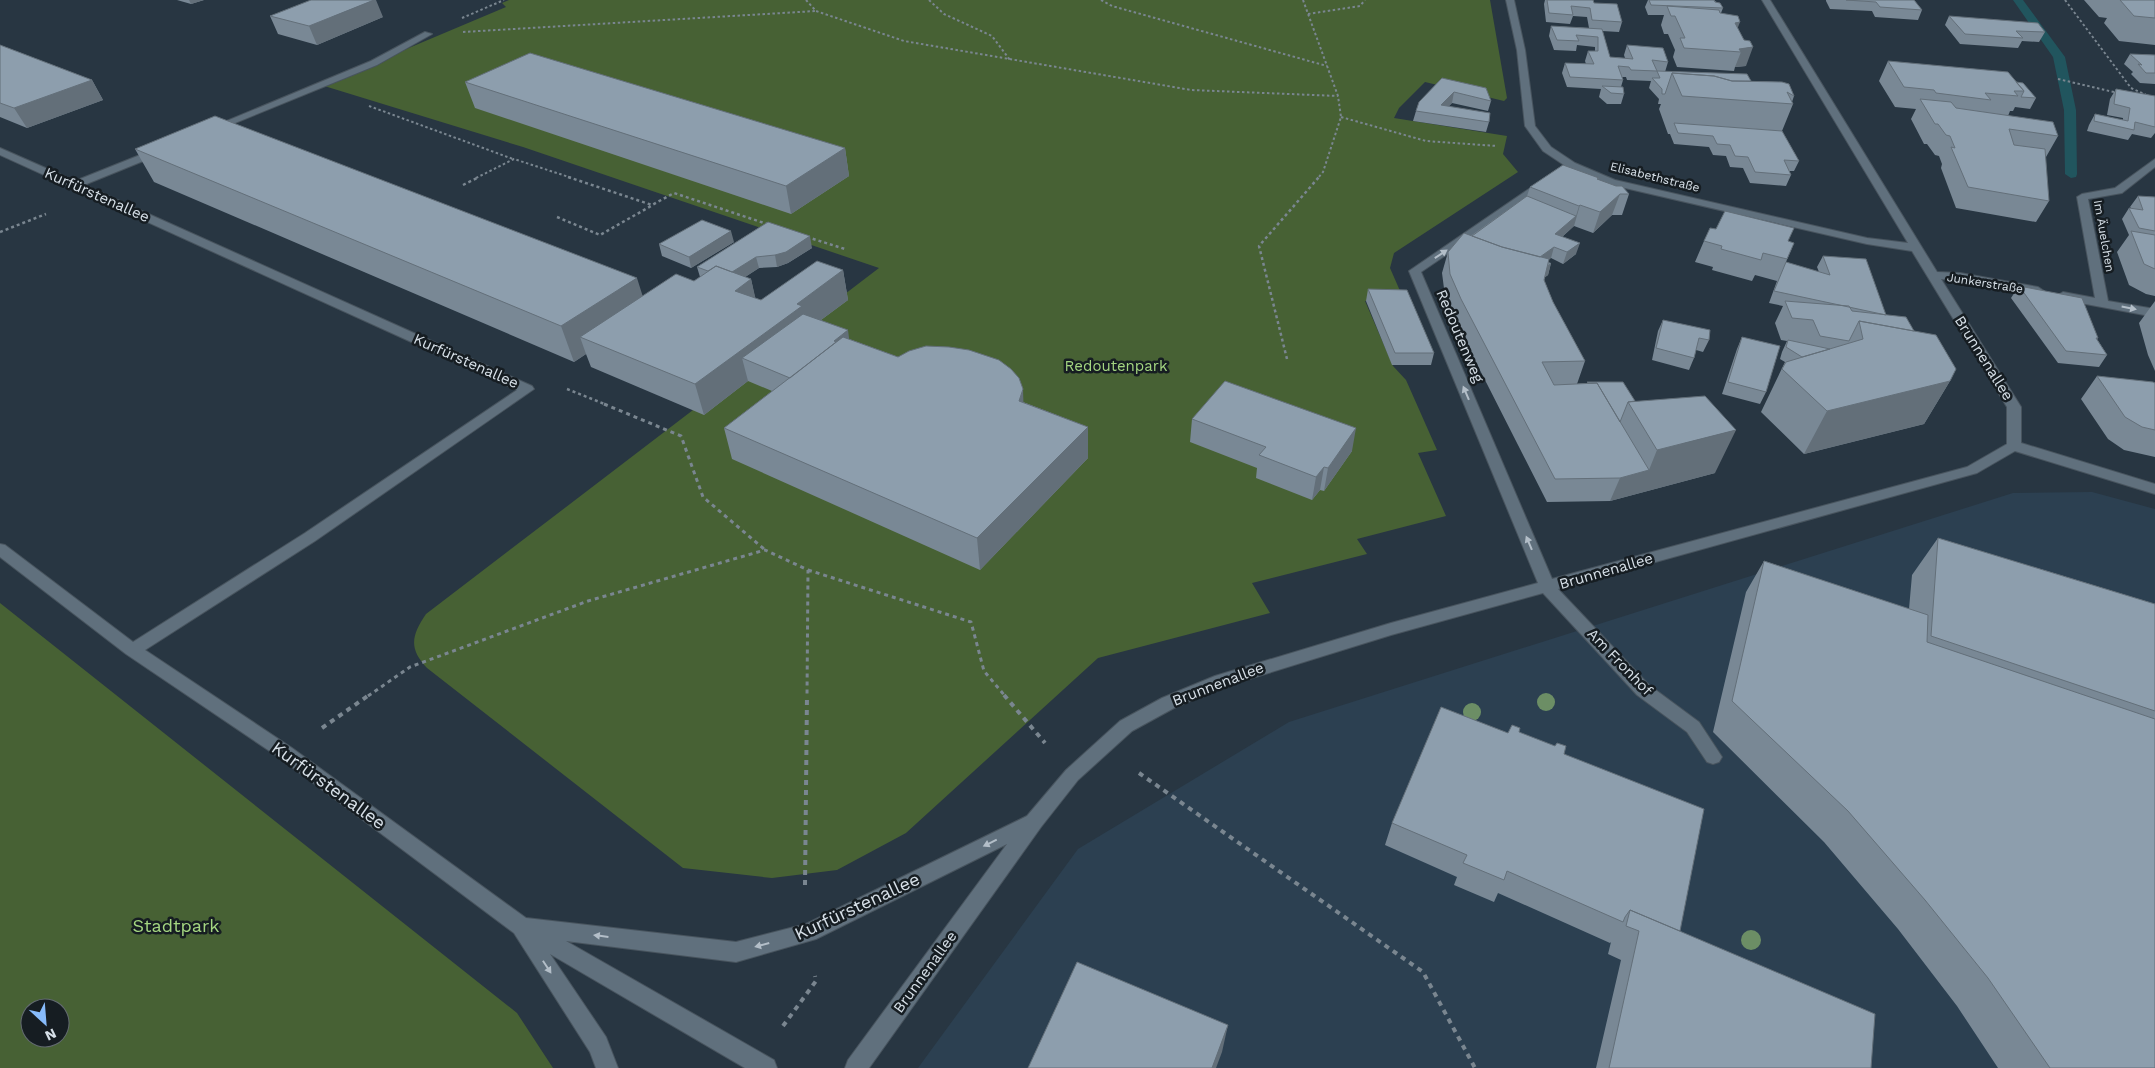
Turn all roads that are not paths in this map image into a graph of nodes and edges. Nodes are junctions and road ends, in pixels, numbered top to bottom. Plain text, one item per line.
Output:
1 (1510, 0) edge
2 (1766, 0) edge
3 (428, 34) road end
4 (204, 132) edge
5 (167, 148) edge
6 (0, 152) edge
7 (2155, 162) edge
8 (1571, 166) junction
9 (75, 185) junction
10 (1916, 248) junction
11 (1933, 276) junction
12 (2102, 303) junction
13 (2155, 313) edge
14 (2014, 446) junction
15 (2155, 489) edge
16 (0, 549) edge
17 (1548, 588) junction
18 (132, 650) junction
19 (1713, 757) dead end
20 (1034, 821) junction
21 (521, 926) junction
22 (607, 1068) edge
23 (766, 1068) edge
24 (856, 1068) edge

1 - 8 street, Elisabethstraße
2 - 10 street, Brunnenallee
3 - 4 street
5 - 9 street
6 - 9 street, Kurfürstenallee
7 - 12 street, Im Äuelchen
8 - 10 street, Elisabethstraße
17 -> 8 street, Redoutenweg
9 - 18 street, Kurfürstenallee
10 - 11 street, Brunnenallee
11 - 12 street, Junkerstraße
11 - 14 street, Brunnenallee
12 -> 13 street, Junkerstraße
14 - 15 street
14 - 17 street, Brunnenallee
16 - 18 street, Kurfürstenallee
17 - 19 street, Am Fronhof
17 - 20 street, Brunnenallee
18 - 21 street, Kurfürstenallee
20 -> 21 street, Kurfürstenallee
20 - 24 street, Brunnenallee
21 -> 22 street, Kurfürstenallee
21 - 23 street, Kurfürstenallee

